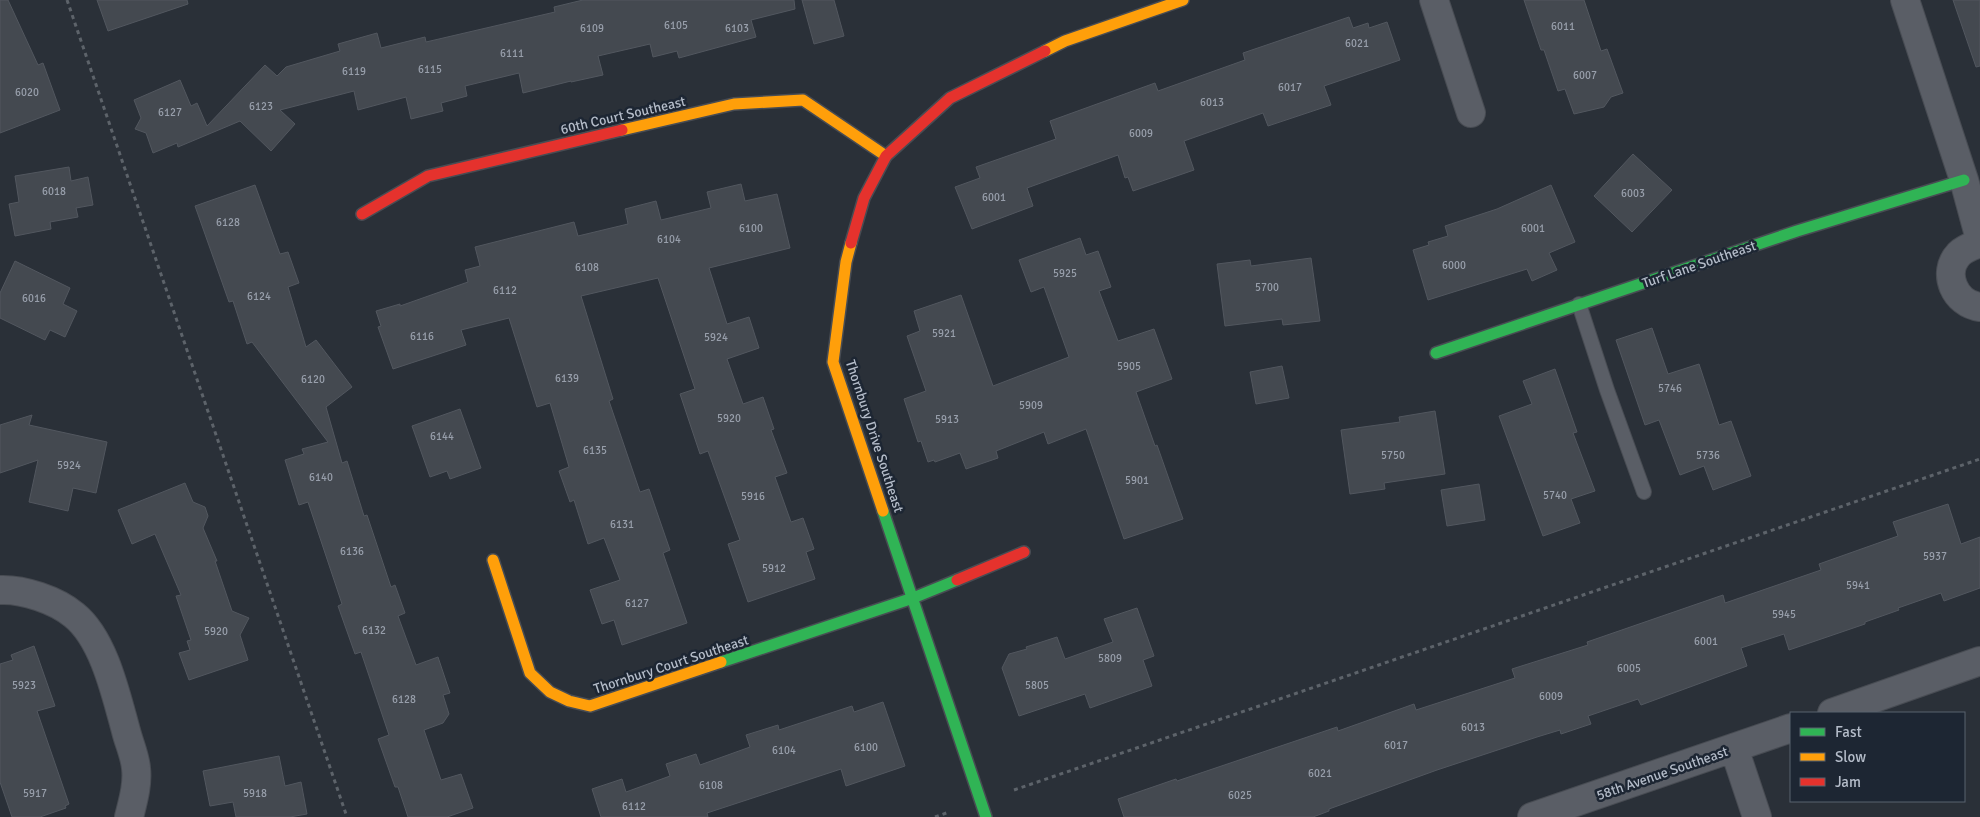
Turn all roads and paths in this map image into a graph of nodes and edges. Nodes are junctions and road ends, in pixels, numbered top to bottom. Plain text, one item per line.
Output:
1 (67, 0) edge
2 (1183, 0) edge
3 (1434, 0) edge
4 (1905, 0) edge
5 (1471, 114) dead end
6 (886, 156) junction
7 (1964, 180) junction
8 (362, 214) dead end
9 (1980, 239) edge
10 (1980, 243) edge
11 (1580, 304) junction
12 (1980, 307) edge
13 (1436, 353) dead end
14 (1980, 459) edge
15 (1644, 492) dead end
16 (1024, 552) dead end
17 (493, 560) dead end
18 (0, 590) edge
19 (913, 598) junction
20 (1980, 661) edge
21 (1835, 712) edge
22 (1790, 728) edge
23 (1734, 748) junction
24 (1014, 790) dead end
25 (949, 812) dead end
26 (130, 817) edge
27 (347, 817) edge
28 (936, 817) edge
29 (986, 817) edge
30 (1532, 817) edge
31 (1757, 817) edge

1 - 27 path
2 - 6 street, Thornbury Drive Southeast
3 - 5 street
4 - 7 street
6 - 8 street, 60th Court Southeast
6 - 19 street, Thornbury Drive Southeast
7 - 9 street
7 - 11 street, Turf Lane Southeast
10 - 12 street
11 - 13 street, Turf Lane Southeast
11 - 15 lane
14 - 24 path
16 - 19 street, Thornbury Court Southeast
17 - 19 street, Thornbury Court Southeast
18 - 26 street
19 - 29 street, Thornbury Drive Southeast
20 - 21 street
22 - 23 street, 58th Avenue Southeast
23 - 30 street, 58th Avenue Southeast
23 - 31 street
25 - 28 path

